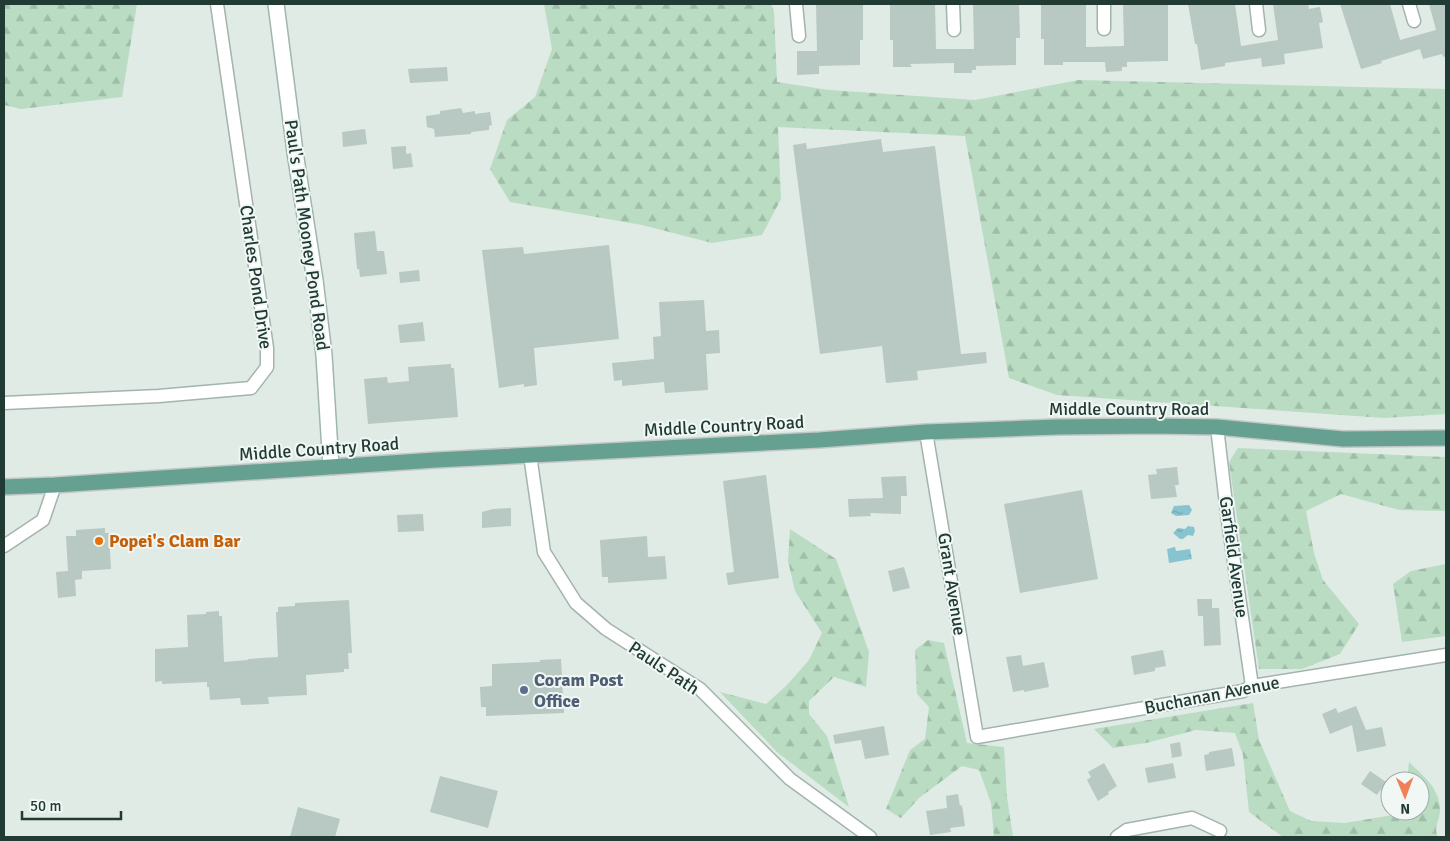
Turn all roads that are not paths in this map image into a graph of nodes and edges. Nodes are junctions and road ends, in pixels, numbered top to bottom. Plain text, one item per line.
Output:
1 (217, 4) edge
2 (276, 4) edge
3 (796, 4) edge
4 (953, 4) edge
5 (1104, 4) edge
6 (1256, 4) edge
7 (1409, 4) edge
8 (1414, 20) dead end
9 (1104, 29) dead end
10 (954, 30) dead end
11 (1259, 30) dead end
12 (799, 36) dead end
13 (4, 403) edge
14 (1217, 428) junction
15 (926, 432) junction
16 (1446, 438) edge
17 (530, 456) junction
18 (331, 467) junction
19 (54, 485) junction
20 (4, 487) edge
21 (4, 546) edge
22 (1446, 655) edge
23 (1252, 686) junction
24 (977, 737) joint
25 (1220, 831) dead end
26 (870, 837) edge
27 (1116, 837) edge

1 - 13 street, Charles Pond Drive
2 - 18 street, Paul's Path Mooney Pond Road
3 - 12 street
4 - 10 street
5 - 9 street
6 - 11 street
7 - 8 street
14 - 15 main road, Middle Country Road
14 - 16 main road, Middle Country Road
14 - 23 street, Garfield Avenue
15 - 17 main road, Middle Country Road
15 - 24 street, Grant Avenue
17 - 18 main road, Middle Country Road
17 - 26 street, Pauls Path
18 - 19 main road, Middle Country Road
19 - 20 main road, Middle Country Road
19 - 21 street
22 - 23 street, Buchanan Avenue
23 - 24 street, Buchanan Avenue
25 - 27 street

